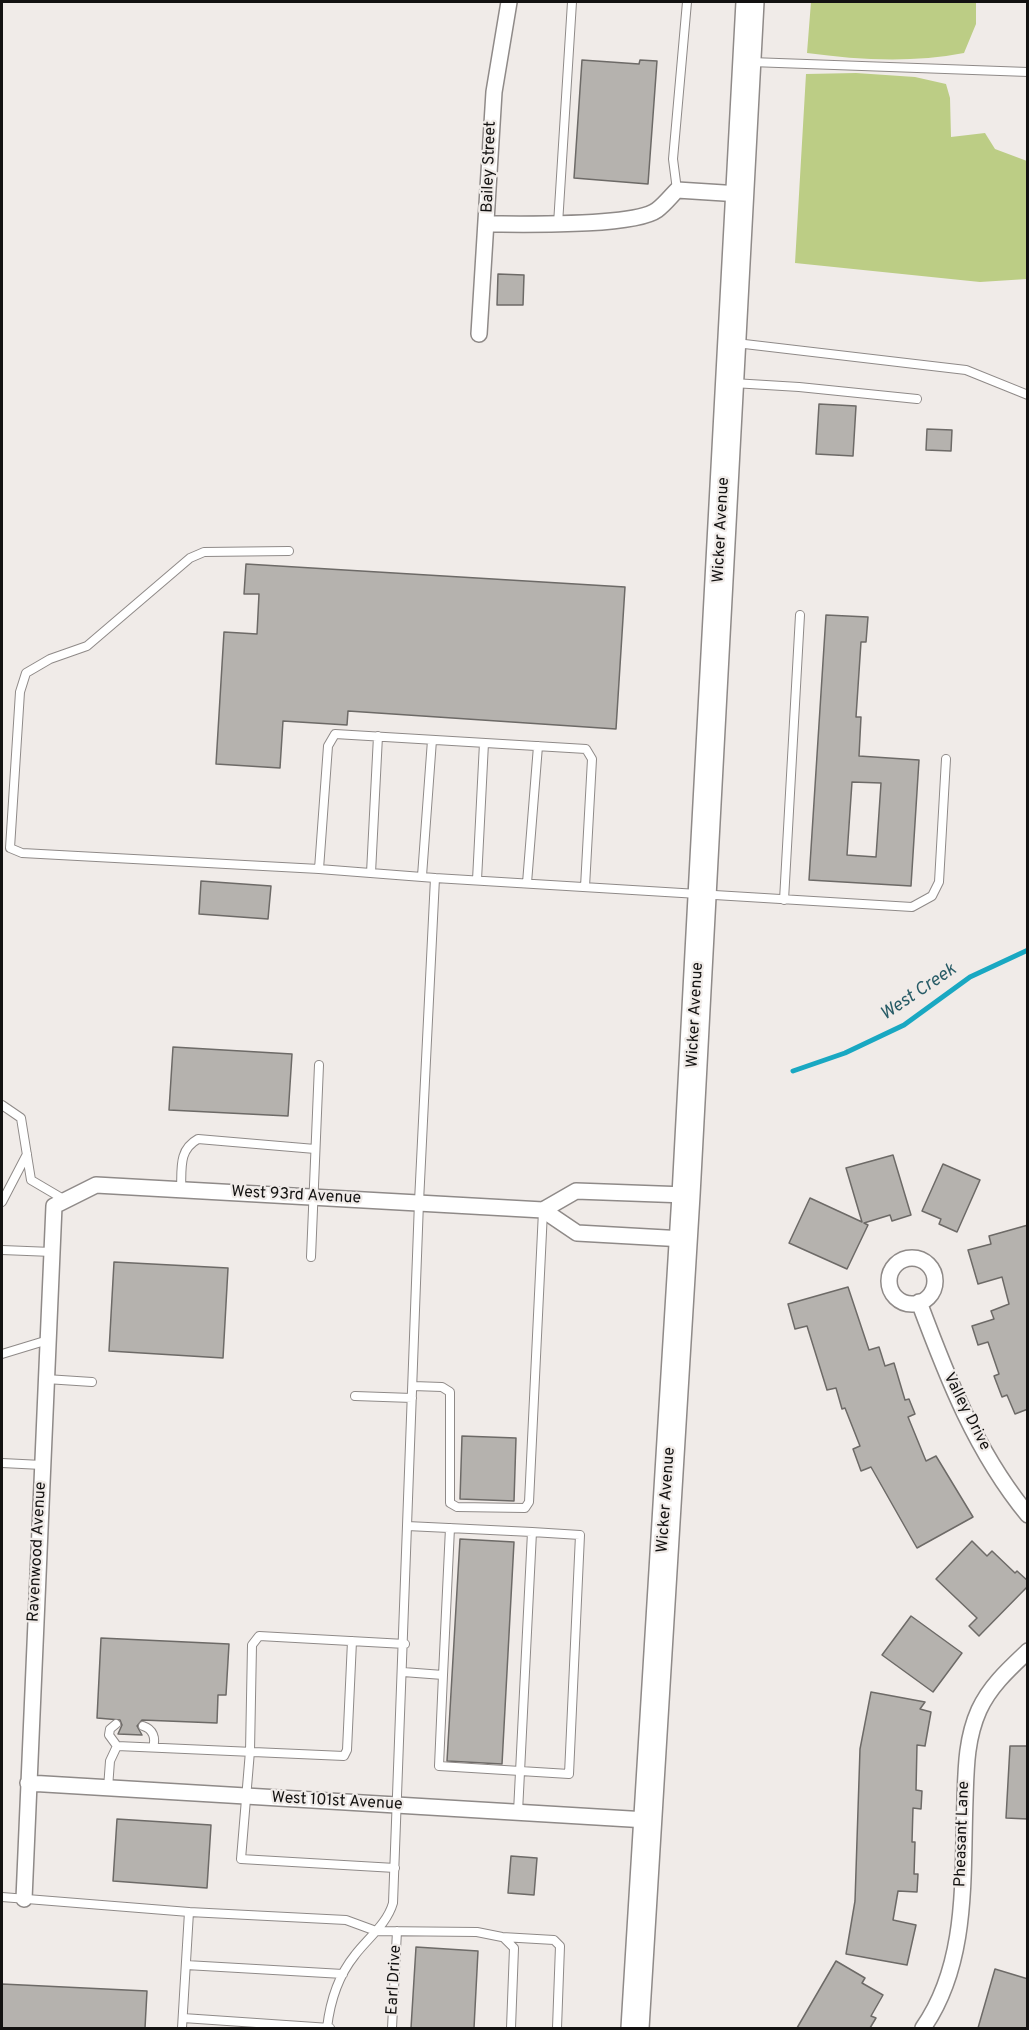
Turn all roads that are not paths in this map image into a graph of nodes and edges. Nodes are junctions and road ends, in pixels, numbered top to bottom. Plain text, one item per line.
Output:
1 (509, 2) edge
2 (572, 2) edge
3 (687, 2) edge
4 (750, 2) edge
5 (747, 62) junction
6 (1028, 72) edge
7 (677, 190) junction
8 (740, 194) junction
9 (488, 224) junction
10 (558, 224) junction
11 (479, 334) dead end
12 (732, 343) junction
13 (730, 383) junction
14 (1028, 395) edge
15 (917, 399) dead end
16 (289, 551) dead end
17 (800, 615) dead end
18 (378, 736) junction
19 (432, 740) junction
20 (484, 743) junction
21 (538, 746) junction
22 (946, 759) dead end
23 (319, 869) junction
24 (371, 873) junction
25 (422, 876) junction
26 (435, 878) junction
27 (477, 880) junction
28 (527, 883) junction
29 (585, 887) junction
30 (702, 895) junction
31 (784, 900) junction
32 (319, 1065) dead end
33 (2, 1105) edge
34 (315, 1149) junction
35 (27, 1154) junction
36 (181, 1190) junction
37 (686, 1195) junction
38 (312, 1197) junction
39 (2, 1202) edge
40 (419, 1202) junction
41 (60, 1203) junction
42 (543, 1210) junction
43 (684, 1239) junction
44 (2, 1250) edge
45 (52, 1252) junction
46 (311, 1257) dead end
47 (919, 1302) dead end
48 (48, 1340) junction
49 (2, 1354) edge
50 (46, 1379) junction
51 (92, 1382) dead end
52 (413, 1386) junction
53 (355, 1396) dead end
54 (412, 1398) junction
55 (2, 1463) edge
56 (42, 1465) junction
57 (1028, 1515) edge
58 (407, 1526) junction
59 (450, 1528) junction
60 (532, 1532) junction
61 (352, 1641) junction
62 (405, 1644) junction
63 (1028, 1651) edge
64 (403, 1672) junction
65 (443, 1675) junction
66 (116, 1724) dead end
67 (143, 1726) dead end
68 (117, 1746) junction
69 (153, 1747) junction
70 (250, 1751) junction
71 (520, 1771) junction
72 (28, 1783) junction
73 (108, 1788) junction
74 (246, 1796) junction
75 (397, 1805) junction
76 (518, 1812) junction
77 (647, 1820) junction
78 (395, 1868) junction
79 (2, 1897) edge
80 (24, 1899) junction
81 (189, 1912) junction
82 (376, 1931) junction
83 (397, 1931) junction
84 (502, 1937) junction
85 (186, 1965) junction
86 (343, 1974) junction
87 (183, 2018) junction
88 (183, 2028) edge
89 (328, 2028) edge
90 (392, 2028) edge
91 (511, 2028) edge
92 (557, 2028) edge
93 (635, 2028) edge
94 (922, 2028) edge

1 - 9 street, Bailey Street
2 - 10 lane
3 - 7 lane
4 - 5 highway, Wicker Avenue
5 - 6 lane
5 - 8 highway, Wicker Avenue
7 - 8 street
7 - 10 street
8 - 12 highway, Wicker Avenue
9 - 10 street
9 - 11 street, Bailey Street
12 - 13 highway, Wicker Avenue
12 - 14 lane
13 - 15 lane
13 - 30 highway, Wicker Avenue
16 - 23 lane
17 - 31 lane
18 - 19 lane
18 - 23 lane
18 - 24 lane
19 - 20 lane
19 - 25 lane
20 - 21 lane
20 - 27 lane
21 - 28 lane
21 - 29 lane
22 - 31 lane
23 - 24 lane
24 - 25 lane
25 - 26 lane
26 - 27 lane
26 - 40 lane
27 - 28 lane
28 - 29 lane
29 - 30 lane
30 - 31 lane
30 - 37 highway, Wicker Avenue
32 - 34 lane
33 - 35 lane
34 - 36 lane
34 - 38 lane
35 - 39 lane
35 - 41 lane
36 - 38 street, West 93rd Avenue
36 - 41 street, West 93rd Avenue
37 - 42 street
37 - 43 highway, Wicker Avenue
38 - 40 street, West 93rd Avenue
38 - 46 lane
40 - 42 street, West 93rd Avenue
40 - 52 lane
41 - 45 street, Ravenwood Avenue
42 - 43 street
42 - 52 lane
43 - 77 highway, Wicker Avenue
44 - 45 lane
45 - 48 street, Ravenwood Avenue
47 - 57 street, Valley Drive
48 - 49 lane
48 - 50 street, Ravenwood Avenue
50 - 51 lane
50 - 56 street, Ravenwood Avenue
52 - 54 lane
53 - 54 lane
54 - 58 lane
55 - 56 lane
56 - 72 street, Ravenwood Avenue
58 - 59 lane
58 - 62 lane
59 - 60 lane
59 - 65 lane
60 - 71 lane
60 - 71 lane
61 - 62 lane
61 - 70 lane
61 - 70 lane
62 - 64 lane
63 - 94 street, Pheasant Lane
64 - 65 lane
64 - 75 lane
65 - 71 lane
66 - 68 lane
67 - 69 lane
68 - 69 lane
68 - 73 lane
69 - 70 lane
70 - 74 lane
71 - 76 lane
72 - 73 street, West 101st Avenue
72 - 80 street, Ravenwood Avenue
73 - 74 street, West 101st Avenue
74 - 75 street, West 101st Avenue
74 - 78 lane
75 - 76 street, West 101st Avenue
75 - 78 lane
76 - 77 street, West 101st Avenue
77 - 93 highway, Wicker Avenue
78 - 82 lane
79 - 80 lane
80 - 81 lane
81 - 82 lane
81 - 85 lane
82 - 83 lane
82 - 86 lane
83 - 84 lane
83 - 90 lane, Earl Drive
84 - 91 lane
84 - 92 lane
85 - 86 lane
85 - 87 lane
86 - 89 lane
87 - 88 lane
87 - 89 lane

